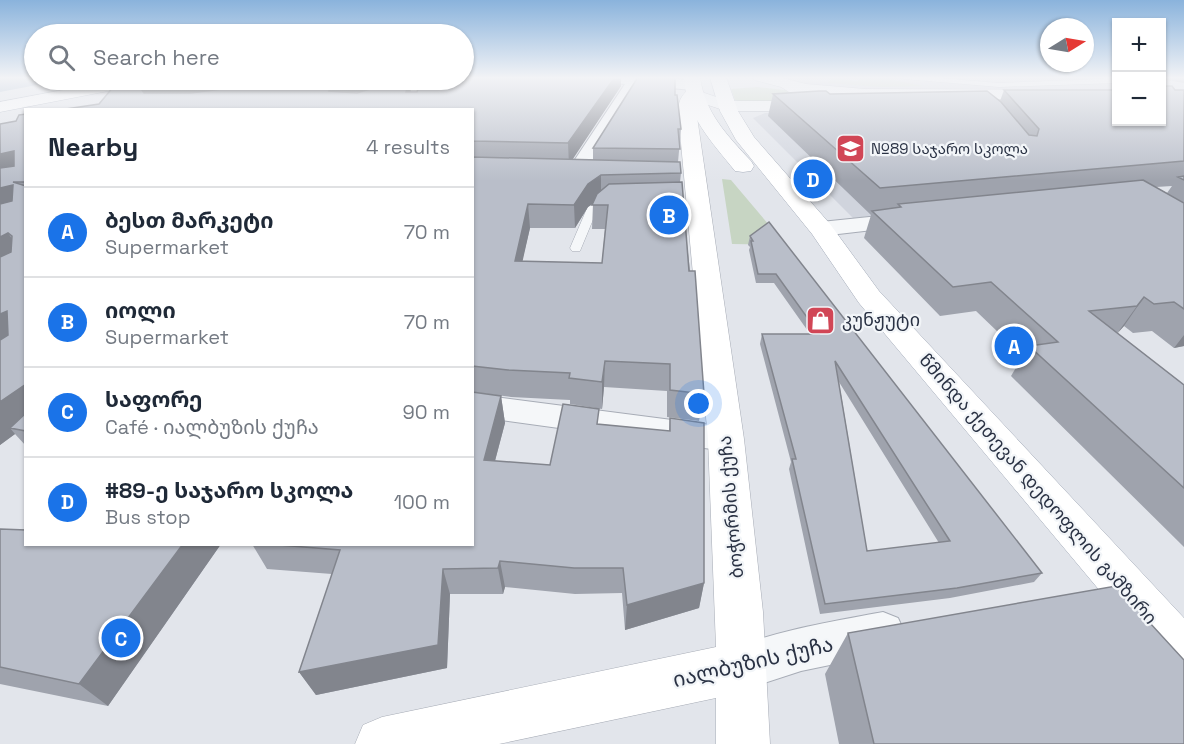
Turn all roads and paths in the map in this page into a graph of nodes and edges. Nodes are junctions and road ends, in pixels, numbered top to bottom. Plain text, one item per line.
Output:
1 (615, 112) edge
2 (687, 112) edge
3 (703, 112) edge
4 (730, 112) edge
5 (553, 172) edge
6 (576, 173) junction
7 (599, 174) edge
8 (670, 175) edge
9 (692, 192) junction
10 (617, 202) edge
11 (927, 218) edge
12 (821, 229) junction
13 (576, 248) dead end
14 (869, 297) junction
15 (474, 405) edge
16 (726, 439) junction
17 (916, 627) edge
18 (1184, 654) edge
19 (743, 667) junction
20 (382, 744) edge
21 (743, 744) edge

1 - 6 street
2 - 9 main road, ბოჭორმის ქუჩა
3 - 14 main road, წმინდა ქეთევან დედოფლის გამზირი
4 - 12 main road, წმინდა ქეთევან დედოფლის გამზირი
5 - 6 street
6 - 7 street
8 - 9 street
9 - 16 main road, ბოჭორმის ქუჩა
10 - 13 lane
11 - 12 street
12 - 14 main road, წმინდა ქეთევან დედოფლის გამზირი
14 - 18 main road, წმინდა ქეთევან დედოფლის გამზირი
15 - 16 street
16 - 19 main road, ბოჭორმის ქუჩა
17 - 19 street, იალბუზის ქუჩა
19 - 20 main road, იალბუზის ქუჩა
19 - 21 main road, ბოჭორმის ქუჩა

